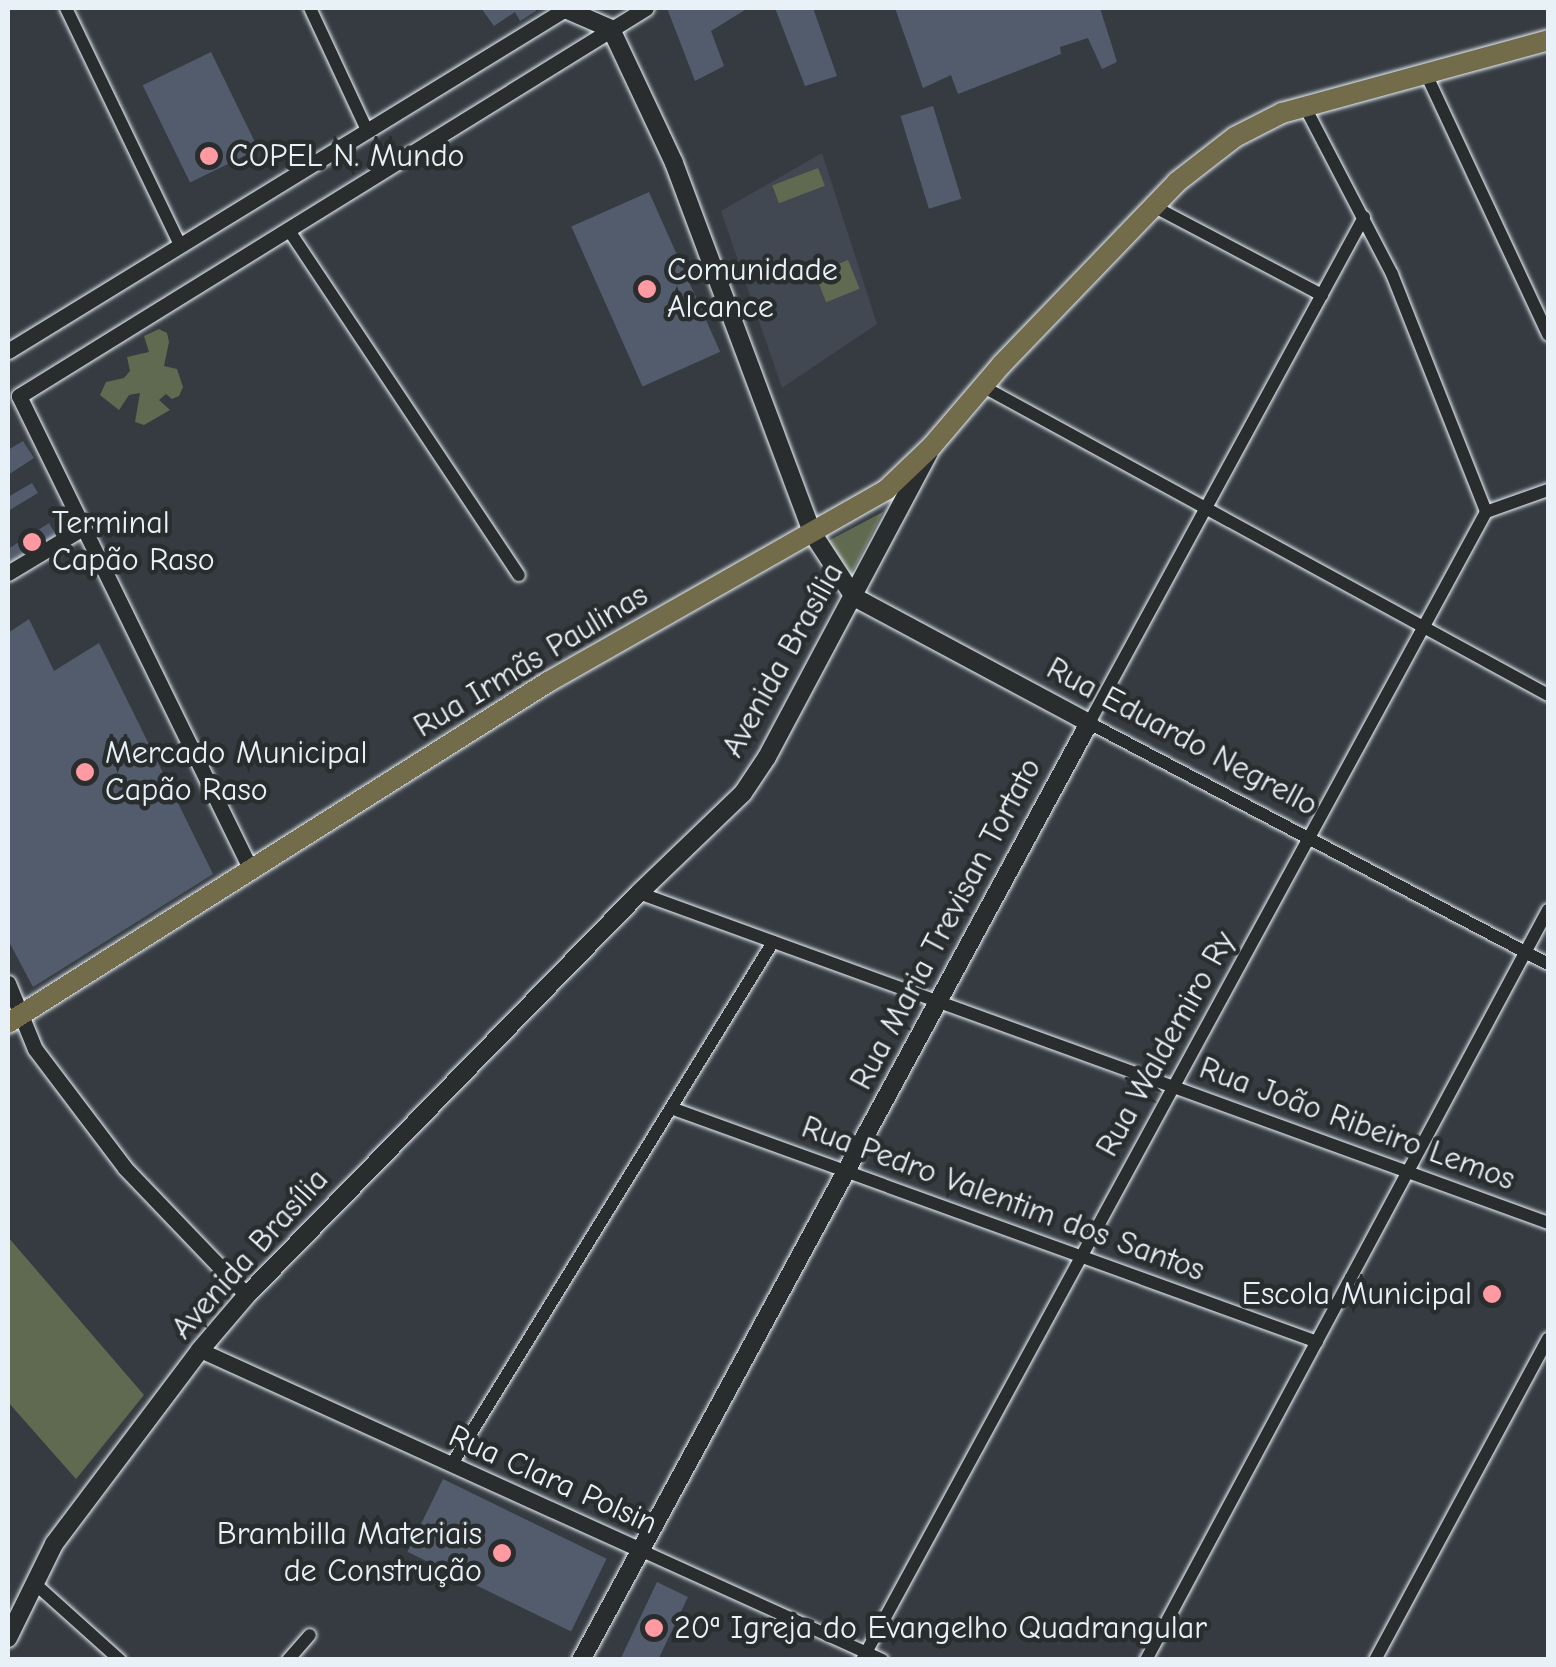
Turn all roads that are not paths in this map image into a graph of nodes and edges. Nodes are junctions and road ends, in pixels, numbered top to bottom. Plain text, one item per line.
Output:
1 (66, 8) edge
2 (310, 8) edge
3 (564, 8) edge
4 (646, 8) edge
5 (611, 29) junction
6 (1548, 40) edge
7 (1426, 74) junction
8 (1305, 106) junction
9 (367, 130) junction
10 (1153, 206) junction
11 (1364, 217) junction
12 (288, 229) junction
13 (180, 246) junction
14 (1322, 295) junction
15 (1548, 336) edge
16 (8, 351) edge
17 (982, 386) junction
18 (13, 392) edge
19 (932, 446) junction
20 (1548, 490) edge
21 (1206, 508) junction
22 (1486, 512) junction
23 (83, 528) junction
24 (812, 534) junction
25 (8, 573) edge
26 (519, 575) dead end
27 (854, 596) junction
28 (1424, 627) junction
29 (1548, 696) edge
30 (1090, 722) junction
31 (1309, 838) junction
32 (251, 870) junction
33 (639, 893) junction
34 (1548, 910) edge
35 (773, 942) junction
36 (1526, 952) junction
37 (1548, 964) edge
38 (8, 983) edge
39 (938, 1002) junction
40 (14, 1019) edge
41 (1173, 1087) junction
42 (671, 1108) junction
43 (846, 1171) junction
44 (1408, 1172) junction
45 (1548, 1223) edge
46 (1082, 1256) junction
47 (247, 1295) junction
48 (1548, 1339) edge
49 (1317, 1342) junction
50 (200, 1350) junction
51 (452, 1464) junction
52 (640, 1550) junction
53 (34, 1582) junction
54 (310, 1636) dead end
55 (8, 1638) edge
56 (864, 1656) edge
57 (120, 1660) edge
58 (288, 1660) edge
59 (580, 1660) edge
60 (882, 1660) edge
61 (1146, 1660) edge
62 (1375, 1660) edge

1 - 13 street
2 - 9 street
3 - 5 main road
3 - 9 street
4 - 5 street
5 - 12 street
5 - 24 main road, Rua Eduardo Negrello
6 - 7 main road, Avenida Brasília
7 - 8 main road, Avenida Brasília
7 - 15 street
8 - 10 main road, Avenida Brasília
8 - 11 street
9 - 13 street
10 - 14 street
10 - 17 main road, Avenida Brasília
11 - 14 street, Rua Maria Trevisan Tortato
11 - 22 street
12 - 18 street
12 - 26 street
13 - 16 street
14 - 21 street, Rua Maria Trevisan Tortato
17 - 19 main road, Avenida Brasília
17 - 21 street
18 - 23 street
19 - 24 main road, Rua Irmãs Paulinas
19 - 27 main road, Avenida Brasília
20 - 22 street
21 - 28 street
21 - 30 street, Rua Maria Trevisan Tortato
22 - 28 street, Rua Waldemiro Ry
23 - 25 street
23 - 32 street
24 - 27 main road, Rua Eduardo Negrello
24 - 32 main road, Rua Irmãs Paulinas
27 - 30 main road, Rua Eduardo Negrello
27 - 33 main road, Avenida Brasília
28 - 29 street
28 - 31 street, Rua Waldemiro Ry
30 - 31 street, Rua Eduardo Negrello
30 - 39 main road, Rua Maria Trevisan Tortato
31 - 36 street, Rua Eduardo Negrello
31 - 41 street, Rua Waldemiro Ry
32 - 40 main road, Rua Irmãs Paulinas
33 - 35 street, Rua João Ribeiro Lemos
33 - 47 main road, Avenida Brasília
34 - 36 street
35 - 39 street, Rua João Ribeiro Lemos
35 - 42 street
36 - 37 street, Rua Eduardo Negrello
36 - 44 street
38 - 40 street
39 - 41 street, Rua João Ribeiro Lemos
39 - 43 main road, Rua Maria Trevisan Tortato
40 - 47 street
41 - 44 street, Rua João Ribeiro Lemos
41 - 46 street, Rua Waldemiro Ry
42 - 43 street, Rua Pedro Valentim dos Santos
42 - 51 street
43 - 46 street, Rua Pedro Valentim dos Santos
43 - 52 main road, Rua Maria Trevisan Tortato
44 - 45 street, Rua João Ribeiro Lemos
44 - 49 street
46 - 49 street, Rua Pedro Valentim dos Santos
46 - 56 street, Rua Waldemiro Ry
47 - 50 main road, Avenida Brasília
48 - 62 street
49 - 61 street
50 - 51 street, Rua Clara Polsin
50 - 53 main road, Avenida Brasília
51 - 52 street, Rua Clara Polsin
52 - 56 street, Rua Clara Polsin
52 - 59 main road, Rua Maria Trevisan Tortato
53 - 55 main road, Avenida Brasília
53 - 57 street
54 - 58 street
56 - 60 street, Rua Clara Polsin

